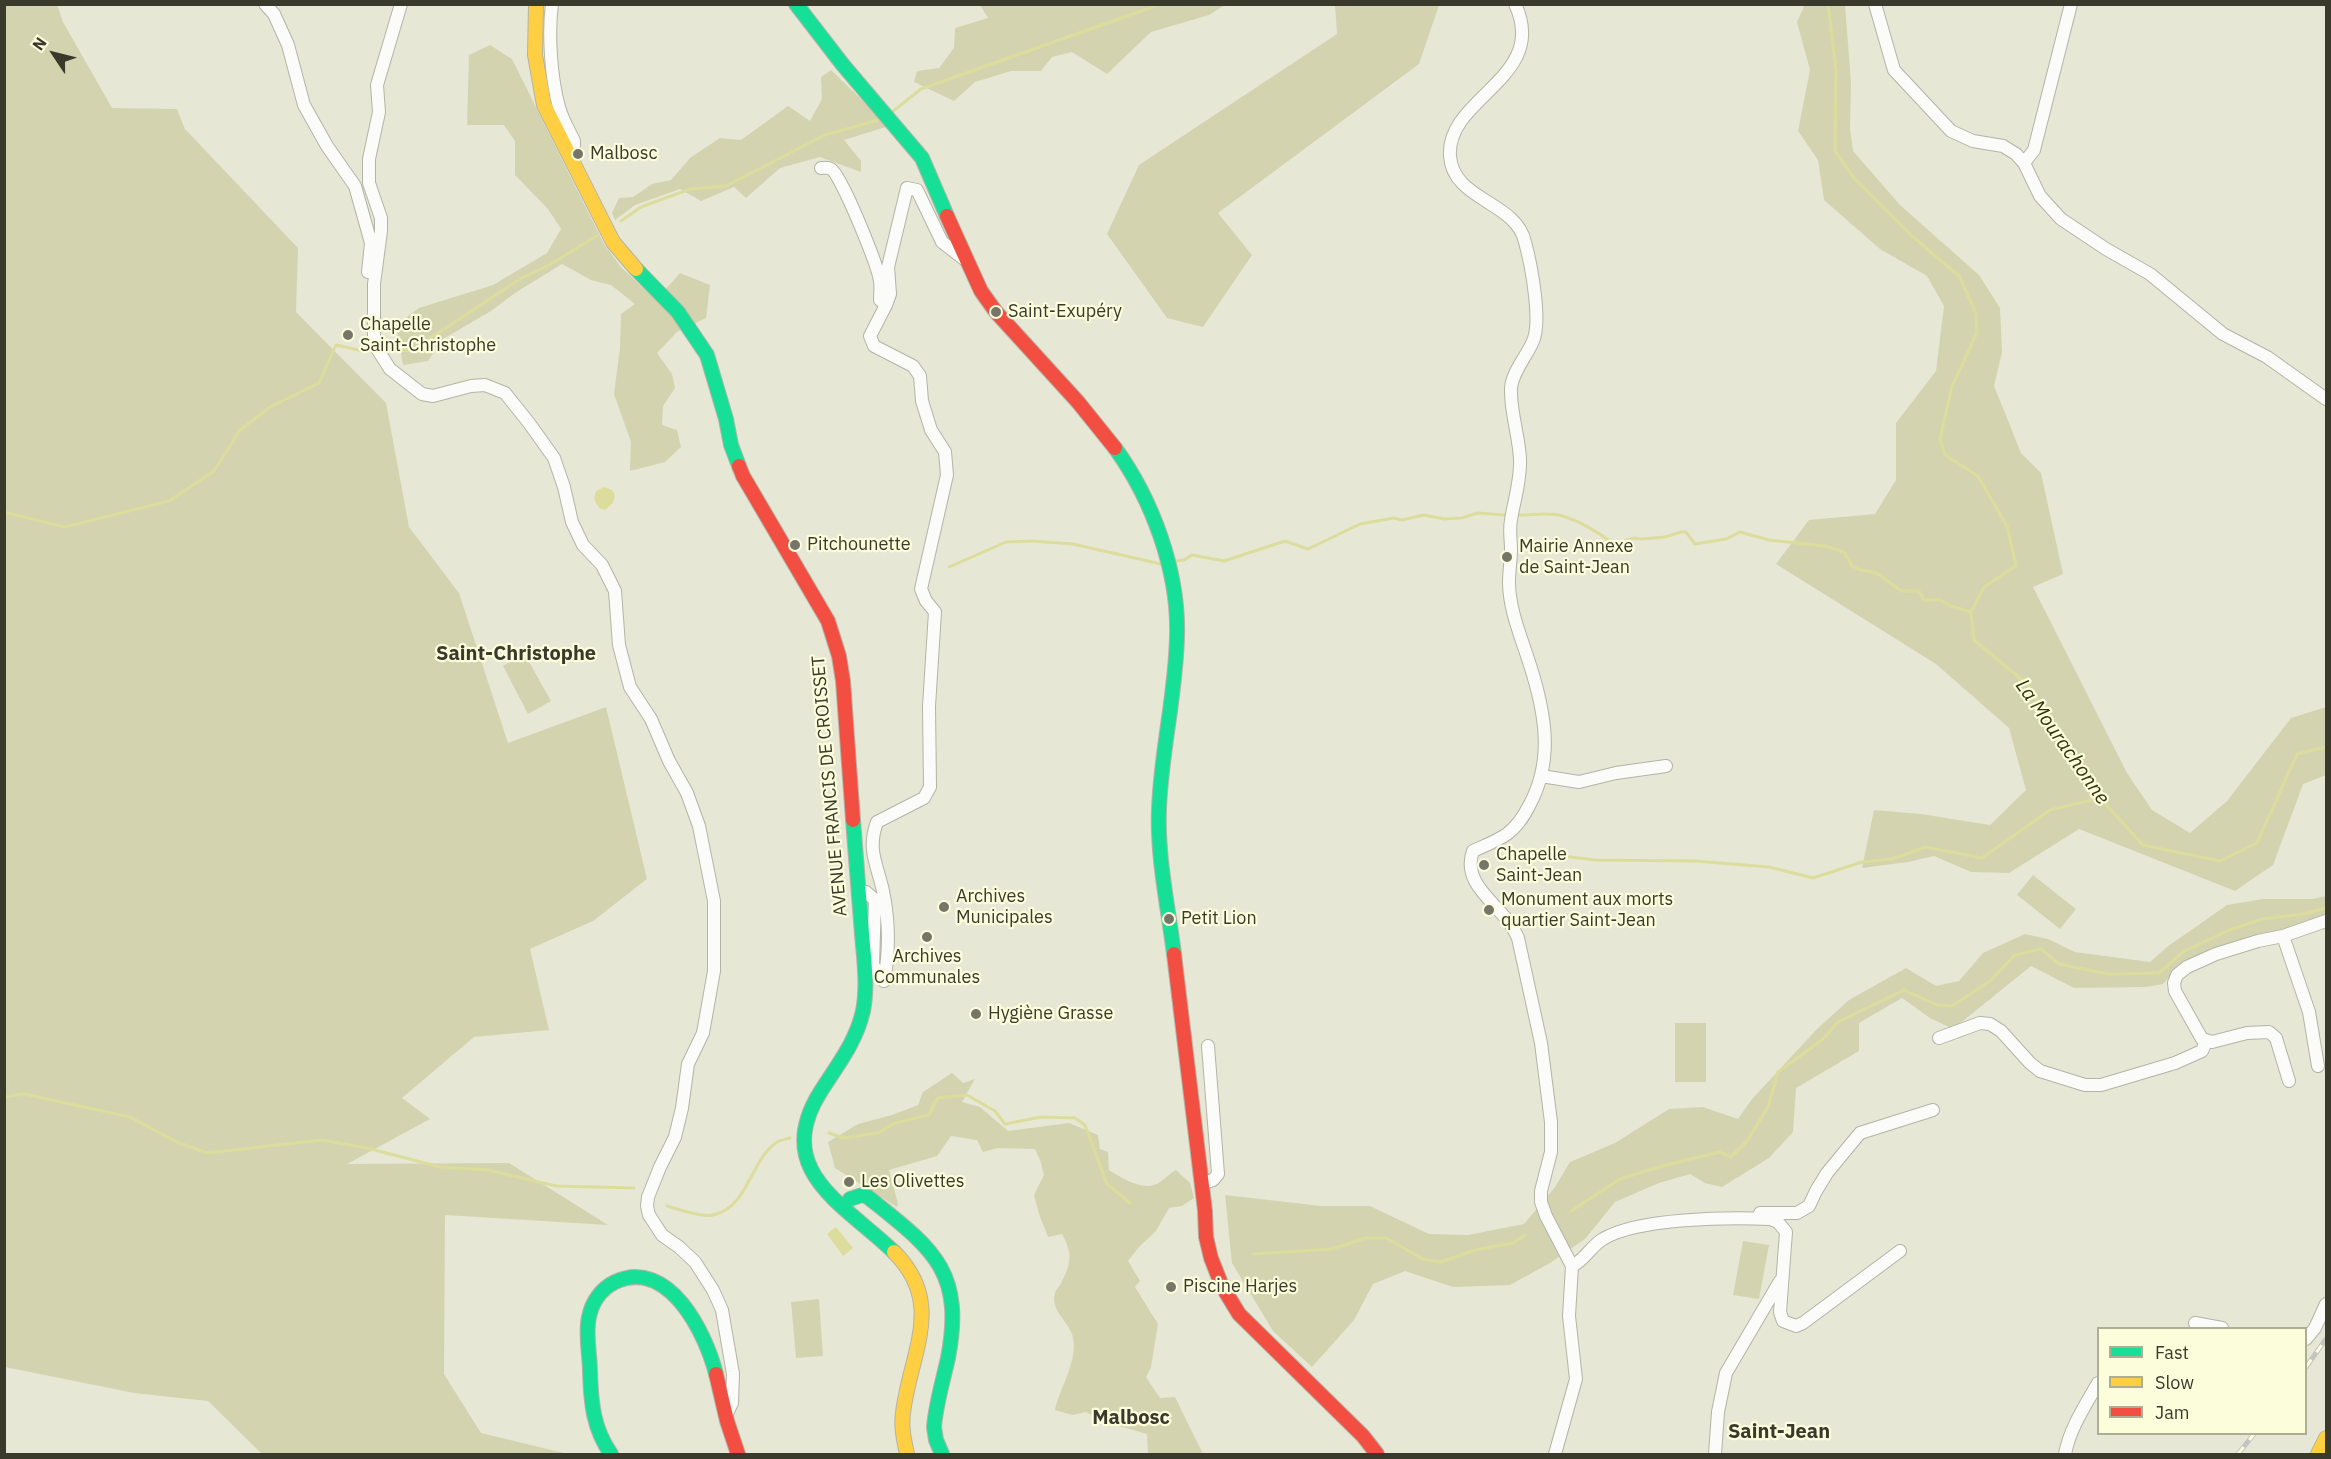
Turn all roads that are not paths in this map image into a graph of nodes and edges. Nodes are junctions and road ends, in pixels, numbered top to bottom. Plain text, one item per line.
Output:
1 (265, 4) edge
2 (401, 4) edge
3 (536, 4) edge
4 (552, 4) edge
5 (796, 4) edge
6 (1515, 4) edge
7 (1875, 4) edge
8 (2071, 4) edge
9 (566, 149) junction
10 (2024, 163) junction
11 (821, 168) dead end
12 (967, 262) junction
13 (886, 305) junction
14 (373, 335) junction
15 (2326, 399) edge
16 (1666, 766) dead end
17 (1541, 776) junction
18 (859, 891) junction
19 (2326, 921) edge
20 (2283, 936) junction
21 (1939, 1038) dead end
22 (2206, 1042) junction
23 (1208, 1046) dead end
24 (2318, 1066) dead end
25 (2289, 1082) dead end
26 (1933, 1110) dead end
27 (807, 1125) junction
28 (1201, 1184) junction
29 (844, 1202) junction
30 (1670, 1222) junction
31 (1900, 1251) dead end
32 (1572, 1266) junction
33 (1781, 1280) junction
34 (2326, 1304) edge
35 (2196, 1323) dead end
36 (2213, 1327) edge
37 (2307, 1338) edge
38 (2097, 1385) edge
39 (725, 1416) junction
40 (2326, 1438) edge
41 (903, 1440) junction
42 (610, 1455) edge
43 (738, 1455) edge
44 (898, 1455) edge
45 (907, 1455) edge
46 (916, 1455) edge
47 (942, 1455) edge
48 (1377, 1455) edge
49 (1555, 1455) edge
50 (1715, 1455) edge
51 (2065, 1455) edge
52 (2318, 1455) edge

1 - 14 street
2 - 14 street
3 - 9 main road, AVENUE FRANCIS DE CROISSET
4 - 9 street
5 - 12 main road
6 - 17 street
7 - 10 street
8 - 10 street
9 - 18 main road, AVENUE FRANCIS DE CROISSET
10 - 15 street
11 - 13 street
12 - 13 street
12 - 28 main road
13 - 18 street
14 - 39 street
16 - 17 street
17 - 32 street
18 - 27 main road, AVENUE FRANCIS DE CROISSET
19 - 20 street
20 - 22 street
20 - 24 street
21 - 22 street
22 - 25 street
23 - 28 street
26 - 30 street
27 - 29 main road
27 - 29 main road, AVENUE FRANCIS DE CROISSET
28 - 48 main road
29 - 41 main road
29 - 46 main road
29 - 47 main road
30 - 32 street
30 - 33 street
31 - 33 street
32 - 49 street
33 - 50 street
34 - 37 street
35 - 36 street
38 - 51 street
39 - 42 main road
39 - 43 main road
40 - 52 main road
41 - 44 street
41 - 45 main road

